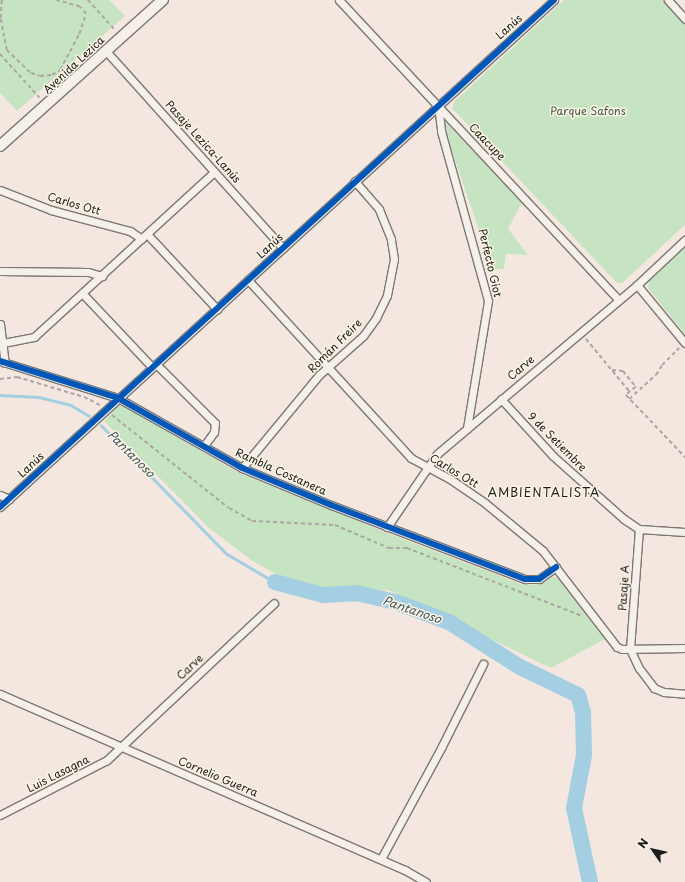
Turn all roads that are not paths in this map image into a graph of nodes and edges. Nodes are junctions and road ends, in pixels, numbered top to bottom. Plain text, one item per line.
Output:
1 (163, 0) edge
2 (339, 0) edge
3 (554, 0) edge
4 (668, 0) edge
5 (685, 19) edge
6 (106, 51) junction
7 (438, 105) junction
8 (0, 146) edge
9 (214, 172) junction
10 (355, 181) junction
11 (0, 190) edge
12 (145, 236) junction
13 (685, 240) edge
14 (283, 248) junction
15 (0, 271) edge
16 (102, 276) junction
17 (248, 280) junction
18 (637, 285) junction
19 (82, 293) junction
20 (619, 300) junction
21 (217, 309) junction
22 (0, 324) edge
23 (3, 343) junction
24 (685, 343) edge
25 (3, 362) edge
26 (154, 366) junction
27 (328, 368) junction
28 (118, 398) junction
29 (501, 399) junction
30 (467, 428) junction
31 (204, 446) junction
32 (427, 466) junction
33 (242, 468) junction
34 (0, 495) edge
35 (9, 499) junction
36 (0, 507) edge
37 (387, 527) junction
38 (639, 529) junction
39 (685, 532) edge
40 (556, 566) junction
41 (274, 603) dead end
42 (685, 648) edge
43 (630, 649) junction
44 (483, 664) dead end
45 (0, 694) edge
46 (685, 694) edge
47 (122, 747) junction
48 (0, 815) edge
49 (381, 859) junction
50 (426, 882) edge

1 - 6 street, Avenida Lezica
2 - 7 street, Caacupe
3 - 7 street, Lanús
4 - 5 street
6 - 8 street, Avenida Lezica
6 - 9 street, Pasaje Lezica-Lanús
7 - 10 street, Lanús
7 - 20 street, Caacupe
7 - 30 street, Perfecto Giot
9 - 12 street
9 - 14 street, Pasaje Lezica-Lanús
10 - 14 street, Lanús
10 - 27 street, Román Freire
11 - 12 street, Carlos Ott
12 - 16 street
12 - 21 street, Carlos Ott
13 - 18 street, Carve
14 - 17 street, Lanús
15 - 16 street
16 - 19 street
17 - 21 street, Lanús
17 - 27 street, Carlos Ott
18 - 20 street, Carve
18 - 24 street
19 - 23 street
19 - 26 street
20 - 29 street, Carve
21 - 26 street, Lanús
22 - 23 street
23 - 25 street
25 - 28 street, Rambla Costanera
26 - 28 street, Lanús
26 - 31 street
27 - 32 street, Carlos Ott
27 - 33 street, Román Freire
28 - 31 street, Rambla Costanera
28 - 35 street, Lanús
29 - 30 street, Carve
29 - 38 street, 9 de Setiembre
30 - 32 street, Carve
31 - 33 street, Rambla Costanera
32 - 37 street, Carve
32 - 40 street, Carlos Ott
33 - 37 street, Rambla Costanera
34 - 35 street
35 - 36 street, Lanús
37 - 40 street, Rambla Costanera
38 - 39 street
38 - 43 street, Pasaje A
40 - 43 street, Carlos Ott
41 - 47 street, Carve
42 - 43 street, Carlos Ott
43 - 46 street
44 - 49 street
45 - 47 street, Cornelio Guerra
47 - 48 street, Luis Lasagna
47 - 49 street, Cornelio Guerra
49 - 50 street, Cornelio Guerra

